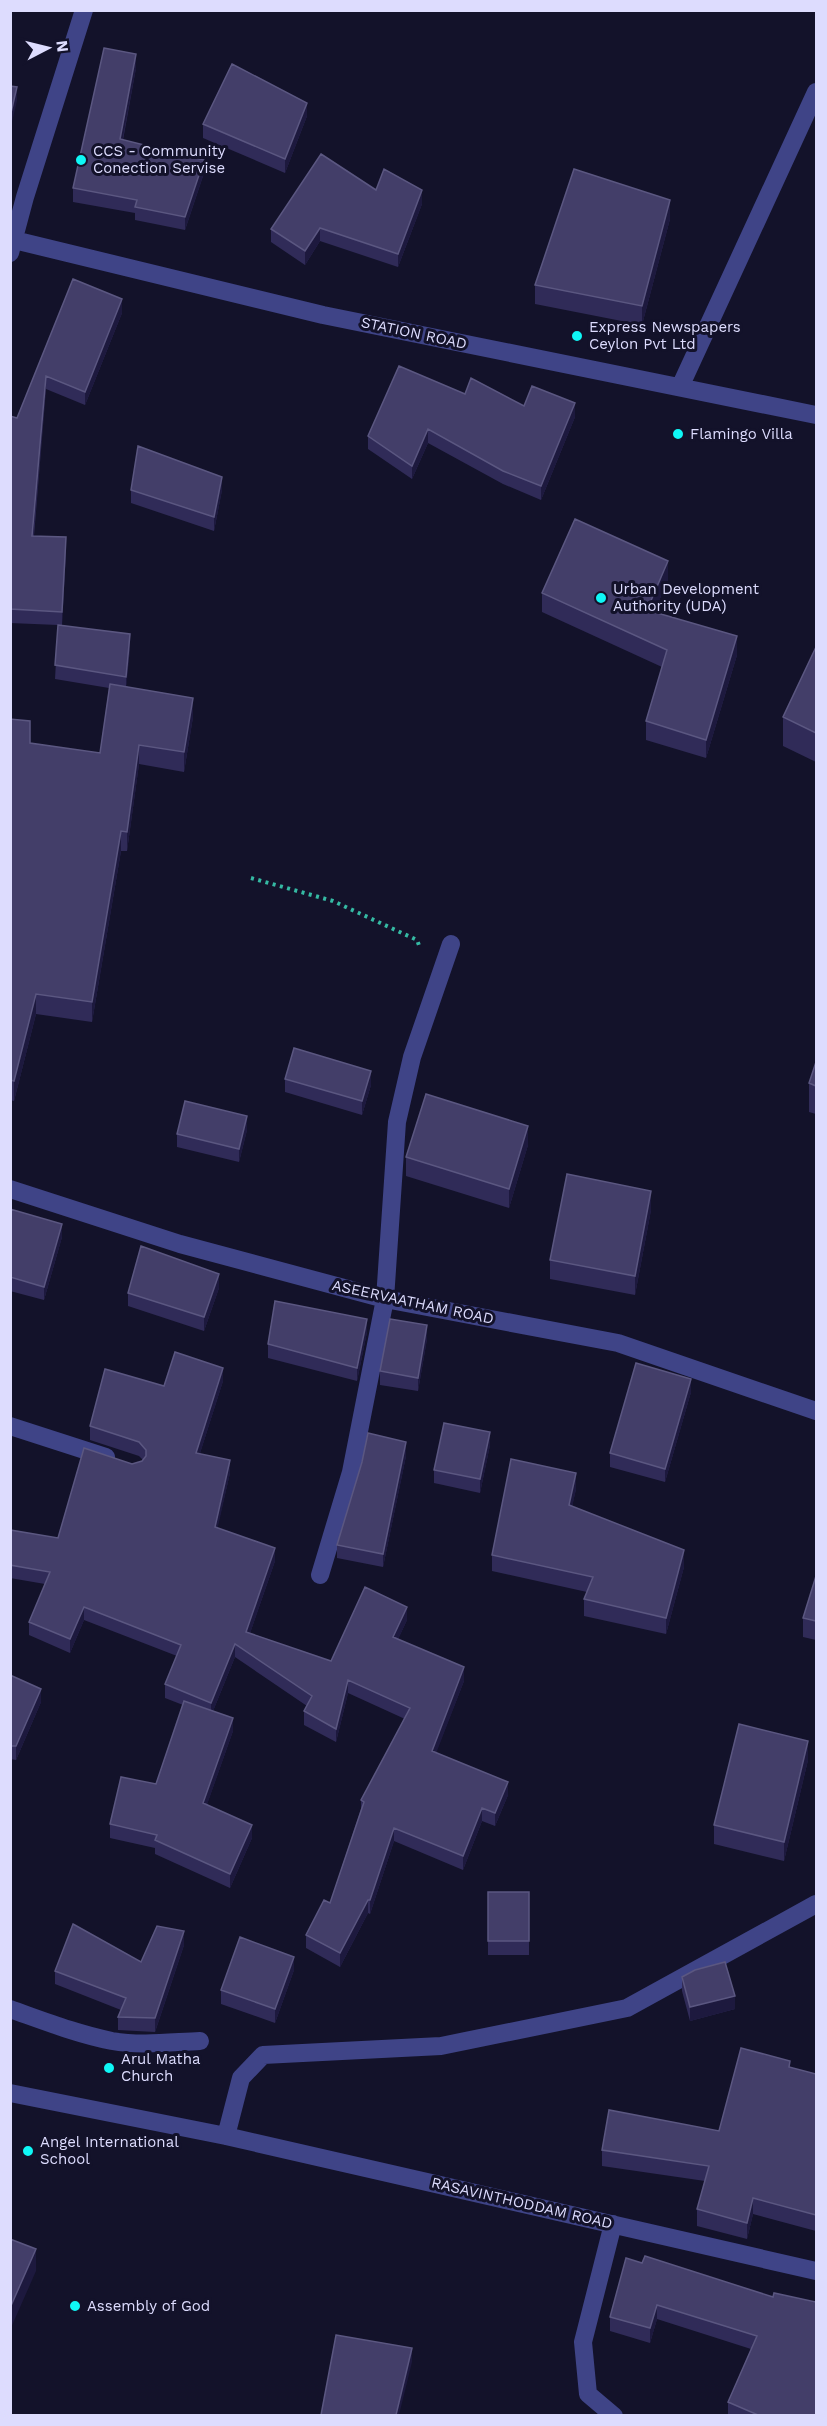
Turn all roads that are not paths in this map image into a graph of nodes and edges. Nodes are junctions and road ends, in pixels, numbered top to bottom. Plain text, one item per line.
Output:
1 (84, 10) edge
2 (816, 92) edge
3 (12, 244) edge
4 (681, 387) junction
5 (816, 415) edge
6 (450, 944) dead end
7 (10, 1190) edge
8 (385, 1299) junction
9 (816, 1411) edge
10 (10, 1426) edge
11 (124, 1462) edge
12 (320, 1575) dead end
13 (816, 1904) edge
14 (10, 2009) edge
15 (200, 2041) dead end
16 (10, 2093) edge
17 (226, 2136) junction
18 (613, 2224) junction
19 (816, 2271) edge
20 (614, 2415) edge

1 - 3 street
2 - 4 street
3 - 4 street, STATION ROAD
4 - 5 street, STATION ROAD
6 - 8 street
7 - 8 street, ASEERVAATHAM ROAD
8 - 9 street, ASEERVAATHAM ROAD
8 - 12 street
10 - 11 street
13 - 17 street
14 - 15 street
16 - 17 street, RASAVINTHODDAM ROAD
17 - 18 street, RASAVINTHODDAM ROAD
18 - 19 street, RASAVINTHODDAM ROAD
18 - 20 street

